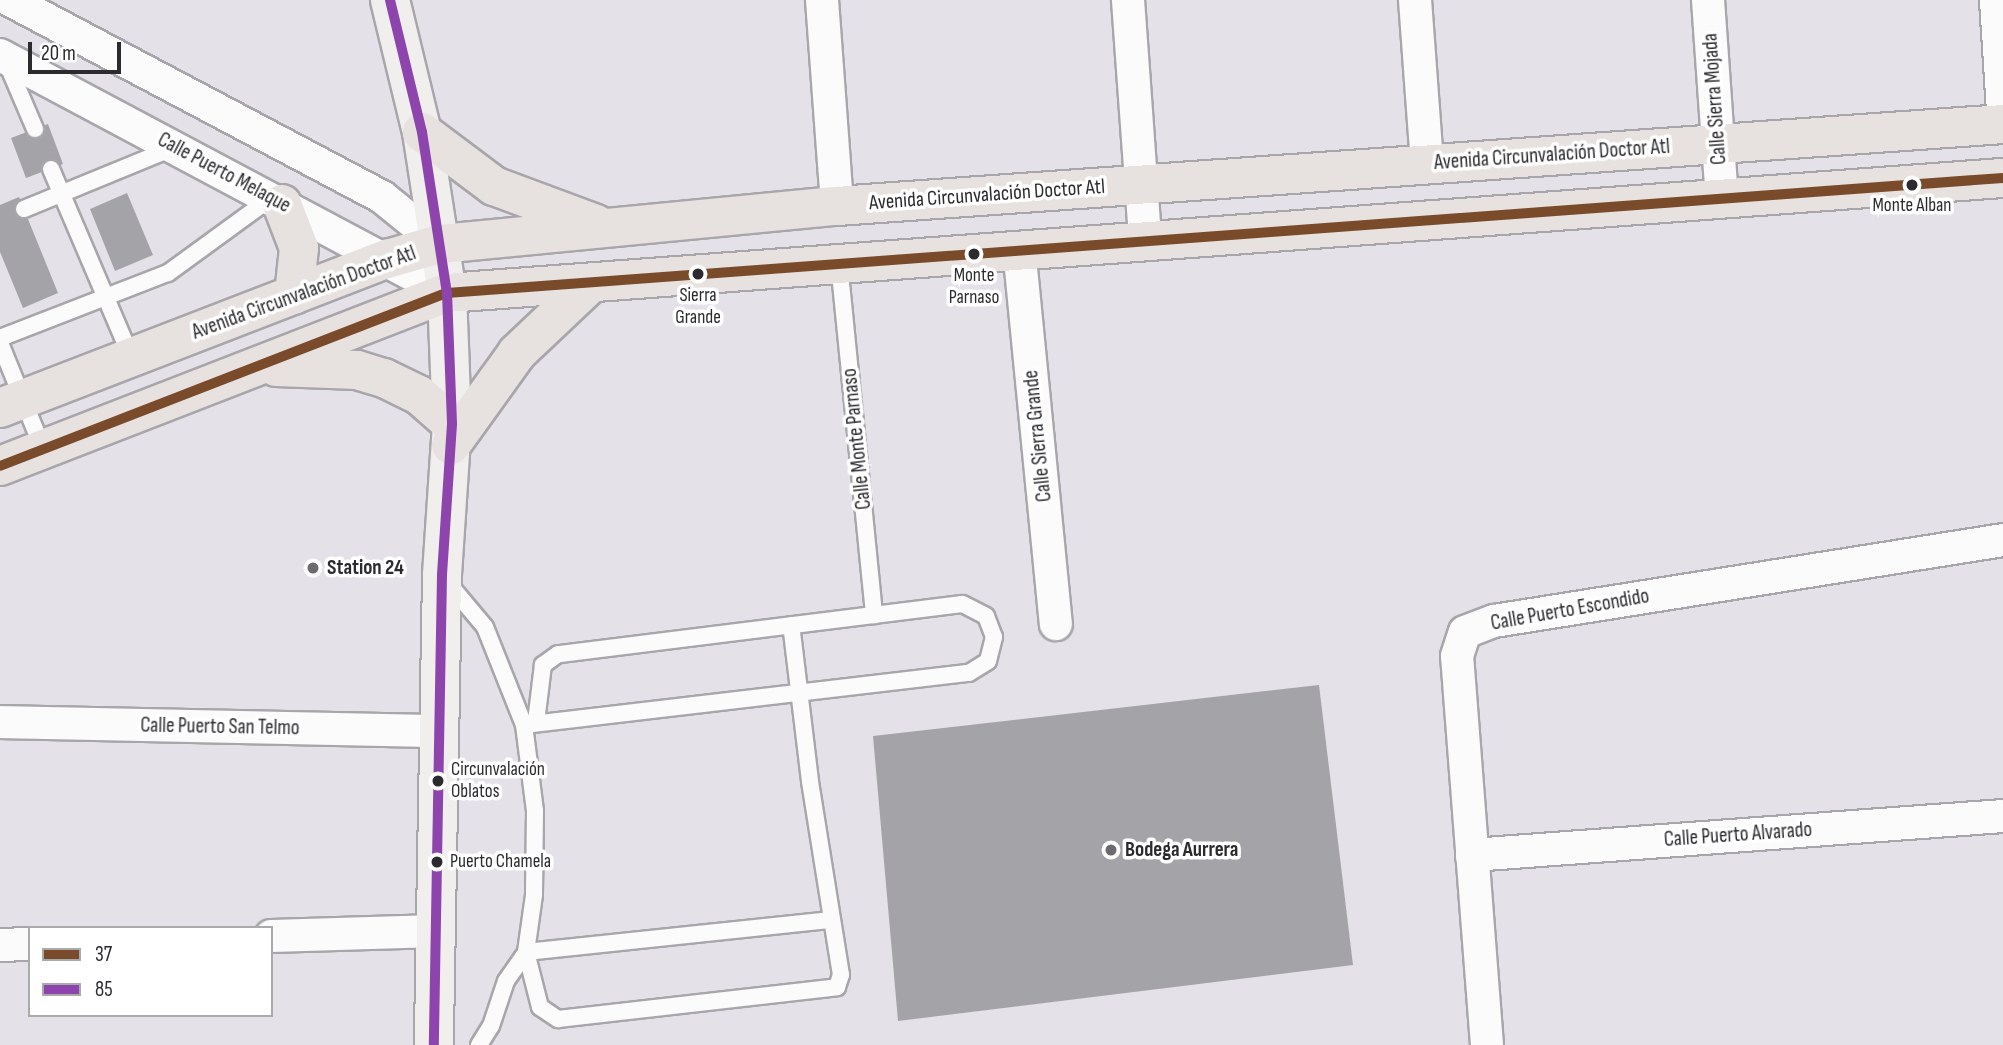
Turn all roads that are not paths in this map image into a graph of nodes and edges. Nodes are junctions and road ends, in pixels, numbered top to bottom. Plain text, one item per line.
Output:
1 (10, 0) edge
2 (390, 0) edge
3 (822, 0) edge
4 (1128, 0) edge
5 (1415, 0) edge
6 (1708, 0) edge
7 (1996, 0) edge
8 (2, 56) edge
9 (2003, 111) edge
10 (2003, 124) edge
11 (35, 129) dead end
12 (422, 132) junction
13 (1718, 144) junction
14 (176, 147) junction
15 (1427, 164) junction
16 (51, 169) dead end
17 (2003, 178) edge
18 (1141, 183) junction
19 (61, 193) junction
20 (1722, 198) junction
21 (276, 201) junction
22 (837, 206) junction
23 (24, 209) dead end
24 (604, 228) junction
25 (1145, 239) junction
26 (440, 244) junction
27 (1019, 248) junction
28 (387, 259) junction
29 (839, 263) junction
30 (589, 285) junction
31 (447, 293) junction
32 (293, 295) junction
33 (106, 298) junction
34 (0, 341) edge
35 (131, 357) junction
36 (256, 367) junction
37 (11, 404) edge
38 (451, 434) junction
39 (43, 449) junction
40 (0, 466) edge
41 (2003, 540) edge
42 (442, 575) junction
43 (874, 615) junction
44 (1056, 624) dead end
45 (791, 625) junction
46 (802, 692) junction
47 (0, 722) edge
48 (530, 723) junction
49 (440, 731) junction
50 (2003, 816) edge
51 (1472, 855) junction
52 (831, 920) junction
53 (437, 931) junction
54 (273, 936) edge
55 (28, 944) edge
56 (0, 945) edge
57 (526, 952) junction
58 (434, 1045) edge
59 (479, 1045) edge
60 (1487, 1045) edge

1 - 26 street
2 - 12 main road
3 - 22 street
4 - 18 street
5 - 15 street
6 - 13 street, Calle Sierra Mojada
7 - 9 street
8 - 11 lane
8 - 14 street, Calle Puerto Melaque
10 - 13 main road, Avenida Circunvalación Doctor Atl
12 - 24 main road
12 - 26 main road
13 - 15 main road, Avenida Circunvalación Doctor Atl
13 - 20 street, Calle Sierra Mojada
14 - 19 lane
14 - 21 street, Calle Puerto Melaque
15 - 18 main road, Avenida Circunvalación Doctor Atl
16 - 19 lane
17 - 20 main road
18 - 22 main road, Avenida Circunvalación Doctor Atl
18 - 25 street
19 - 23 lane
19 - 33 lane
20 - 25 main road
21 - 28 street, Calle Puerto Melaque
21 - 32 main road
21 - 33 lane
22 - 24 main road, Avenida Circunvalación Doctor Atl
24 - 26 main road, Avenida Circunvalación Doctor Atl
25 - 27 main road
26 - 28 main road, Avenida Circunvalación Doctor Atl
26 - 31 main road
27 - 29 main road
27 - 44 street, Calle Sierra Grande
28 - 31 street, Calle Puerto Melaque
28 - 32 main road, Avenida Circunvalación Doctor Atl
29 - 30 main road
29 - 43 lane, Calle Monte Parnaso
30 - 31 main road
30 - 38 main road
31 - 36 main road
31 - 38 main road
32 - 35 main road, Avenida Circunvalación Doctor Atl
33 - 34 lane
33 - 35 lane
34 - 37 lane
35 - 37 main road, Avenida Circunvalación Doctor Atl
36 - 38 main road
36 - 39 main road
37 - 39 lane
38 - 42 main road
39 - 40 main road
41 - 51 street, Calle Puerto Escondido
42 - 48 lane
42 - 49 main road
43 - 45 lane
43 - 46 lane
45 - 46 lane
45 - 48 lane
46 - 48 lane
46 - 52 lane
47 - 49 street, Calle Puerto San Telmo
48 - 57 lane
49 - 53 main road
50 - 51 street, Calle Puerto Alvarado
51 - 60 street, Calle Puerto Escondido
52 - 57 lane
52 - 57 lane
53 - 54 street
53 - 58 main road
55 - 56 street
57 - 59 lane

